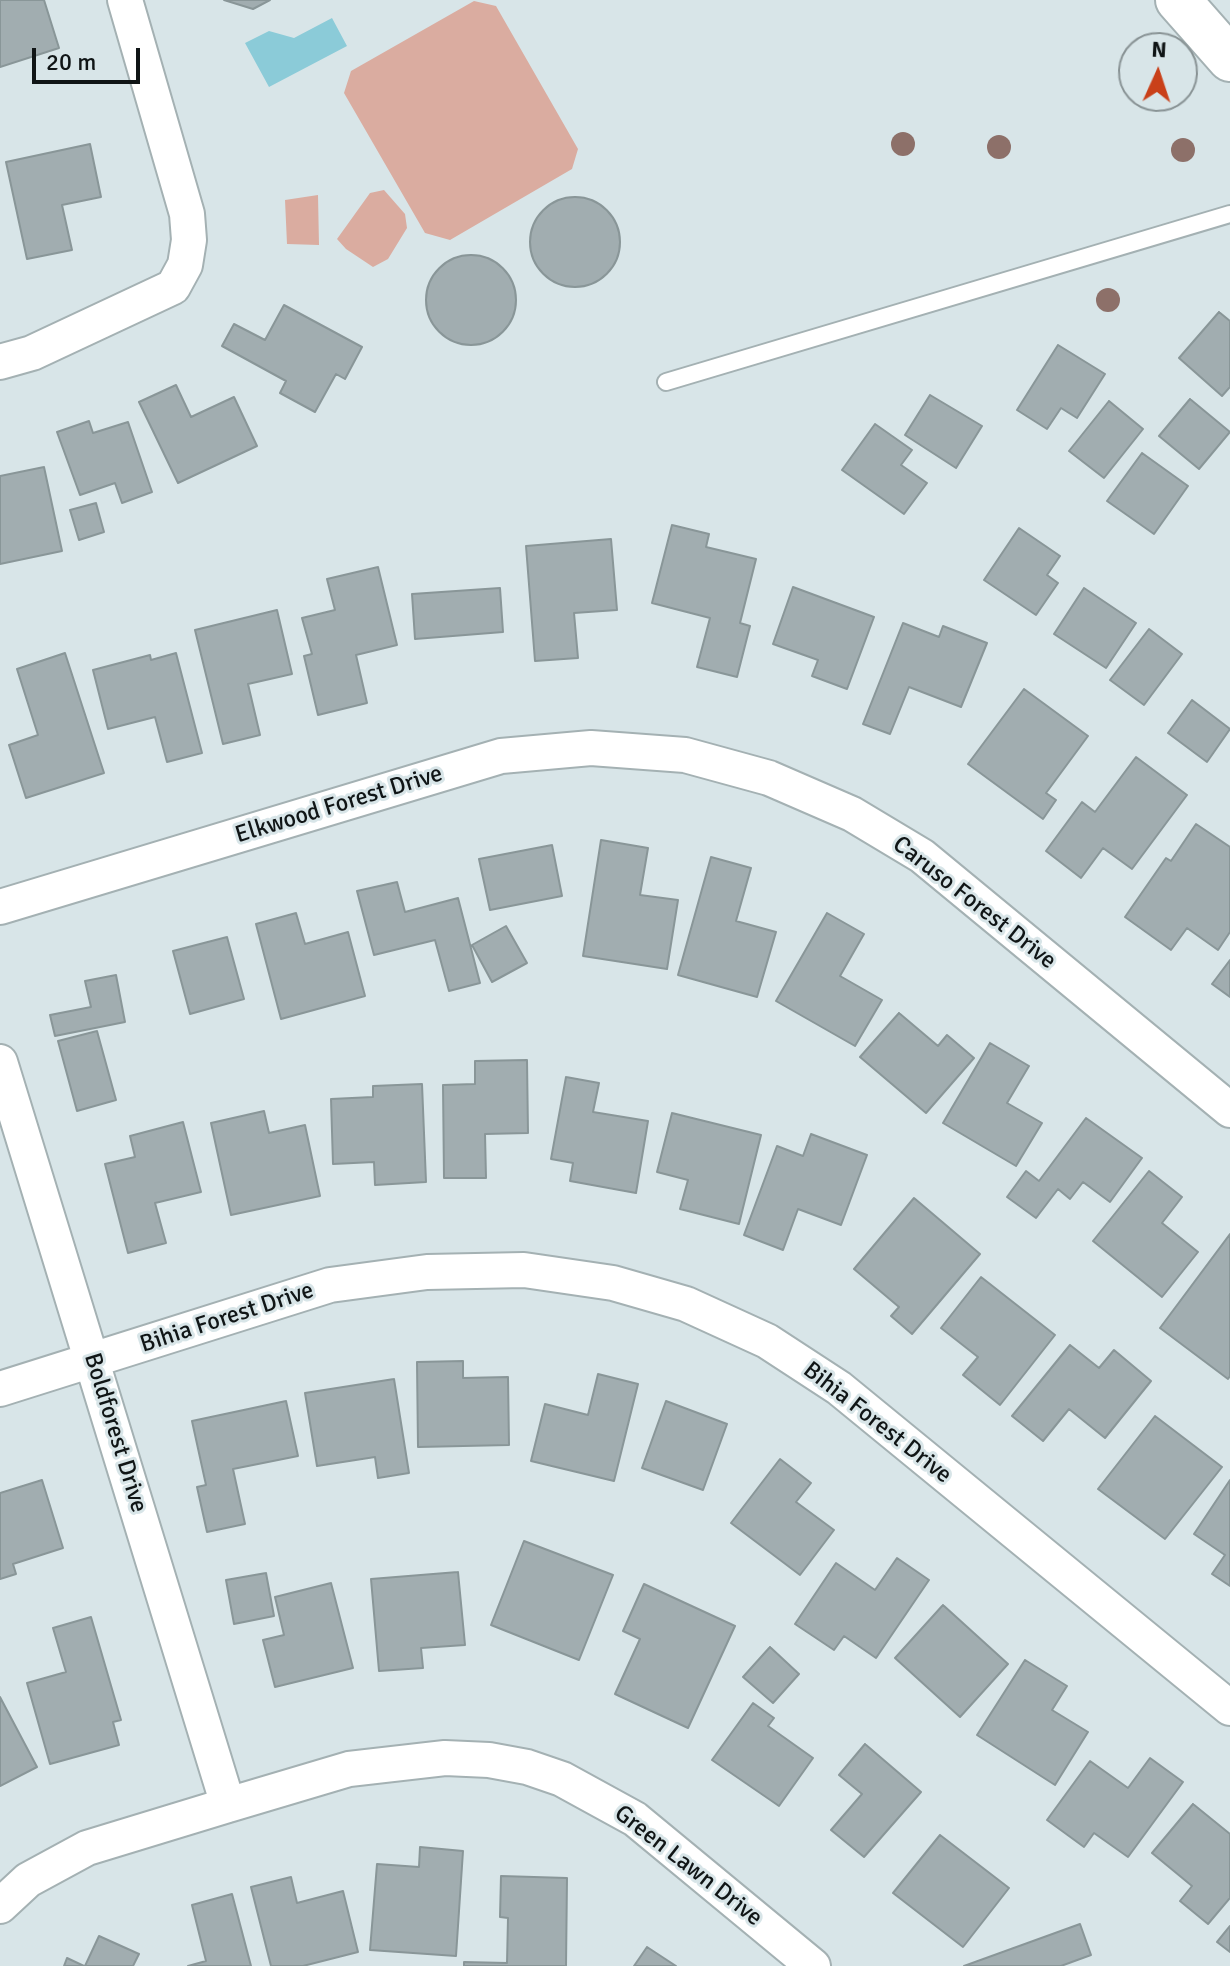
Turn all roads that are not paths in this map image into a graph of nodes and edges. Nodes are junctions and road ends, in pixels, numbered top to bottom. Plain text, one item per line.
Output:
1 (125, 0) edge
2 (1178, 0) edge
3 (1230, 59) edge
4 (1230, 214) edge
5 (0, 362) edge
6 (666, 382) dead end
7 (685, 755) joint
8 (0, 907) edge
9 (0, 1062) edge
10 (1230, 1110) edge
11 (93, 1360) junction
12 (0, 1389) edge
13 (1230, 1708) edge
14 (228, 1805) junction
15 (0, 1906) edge
16 (813, 1966) edge

1 - 5 street
2 - 3 main road
4 - 6 lane
7 - 8 street, Elkwood Forest Drive
7 - 10 street, Caruso Forest Drive
9 - 11 street, Boldforest Drive
11 - 12 street, Bihia Forest Drive
11 - 13 street, Bihia Forest Drive
11 - 14 street, Boldforest Drive
14 - 15 street, Green Lawn Drive
14 - 16 street, Green Lawn Drive

